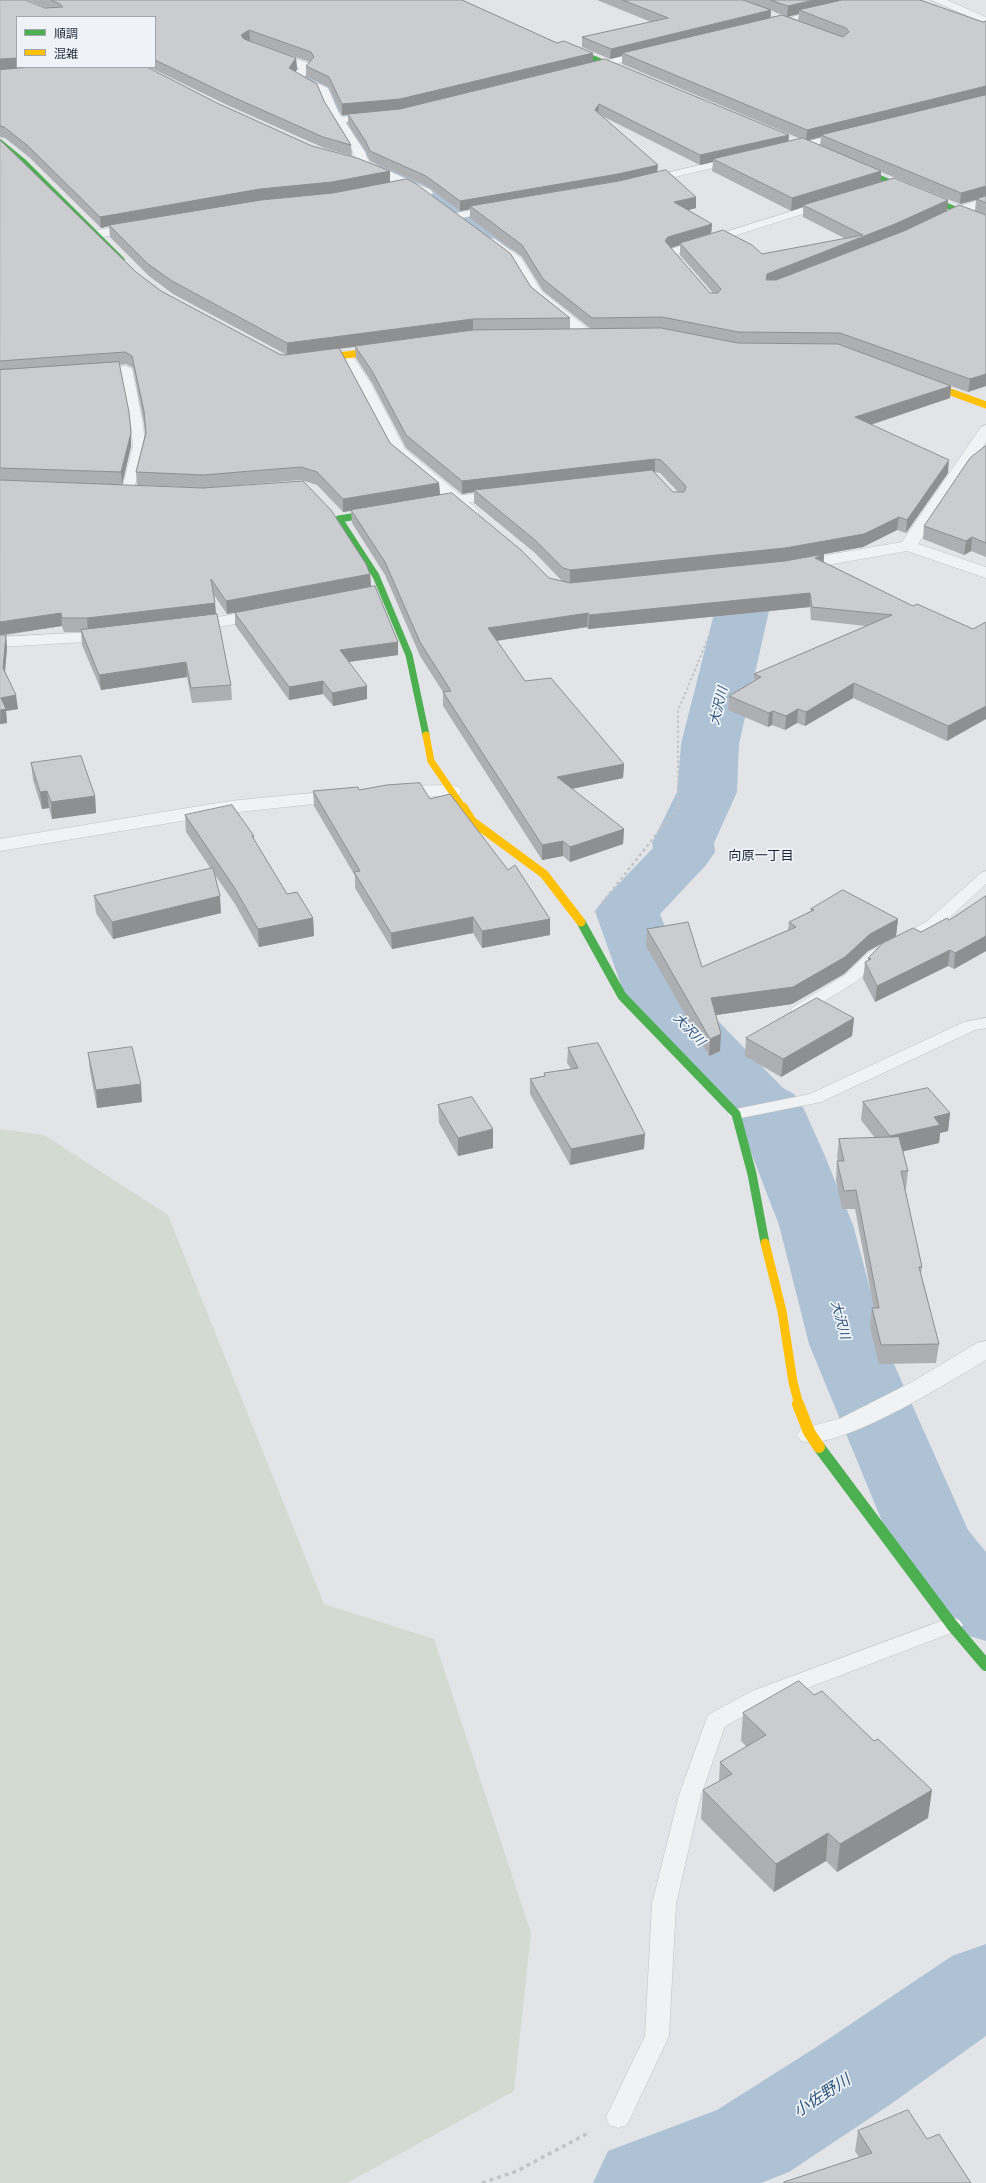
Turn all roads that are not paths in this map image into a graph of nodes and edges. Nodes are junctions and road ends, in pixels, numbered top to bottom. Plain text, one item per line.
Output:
1 (938, 0) edge
2 (829, 10) edge
3 (764, 13) edge
4 (784, 21) junction
5 (986, 21) edge
6 (761, 27) edge
7 (807, 29) edge
8 (555, 42) edge
9 (256, 48) edge
10 (652, 52) edge
11 (605, 64) junction
12 (582, 69) edge
13 (635, 76) edge
14 (384, 115) edge
15 (338, 120) junction
16 (856, 132) edge
17 (788, 140) edge
18 (0, 142) edge
19 (803, 146) junction
20 (780, 151) edge
21 (817, 152) edge
22 (741, 159) edge
23 (348, 160) edge
24 (363, 164) junction
25 (845, 164) edge
26 (641, 182) edge
27 (894, 184) junction
28 (407, 185) junction
29 (880, 188) edge
30 (385, 189) edge
31 (835, 201) edge
32 (986, 202) edge
33 (500, 208) edge
34 (958, 211) junction
35 (456, 216) junction
36 (945, 217) edge
37 (986, 222) edge
38 (152, 225) edge
39 (468, 225) edge
40 (97, 234) junction
41 (480, 234) edge
42 (131, 269) edge
43 (690, 274) edge
44 (572, 335) edge
45 (591, 335) joint
46 (398, 348) edge
47 (345, 355) junction
48 (308, 360) edge
49 (88, 372) edge
50 (911, 378) edge
51 (986, 405) edge
52 (986, 430) edge
53 (127, 493) edge
54 (509, 494) edge
55 (448, 501) junction
56 (393, 510) edge
57 (486, 524) edge
58 (908, 546) junction
59 (780, 569) edge
60 (986, 574) edge
61 (281, 610) edge
62 (174, 628) edge
63 (124, 634) edge
64 (0, 642) edge
65 (452, 791) junction
66 (0, 845) edge
67 (986, 876) edge
68 (786, 1019) edge
69 (986, 1023) edge
70 (736, 1114) junction
71 (986, 1349) edge
72 (810, 1436) junction
73 (952, 1625) junction
74 (986, 1665) edge
75 (618, 2117) road end

1 - 5 street
2 - 4 lane
3 - 4 street
4 - 6 lane
4 - 7 street
8 - 11 street
9 - 15 street
10 - 11 lane
11 - 12 lane
11 - 13 street
14 - 15 lane
15 - 24 street
16 - 19 lane
17 - 19 street
18 - 40 street
19 - 20 lane
19 - 21 street
22 - 26 lane
23 - 24 street
24 - 28 street
25 - 27 street
27 - 29 lane
27 - 34 street
28 - 30 street
28 - 35 street
31 - 43 lane
32 - 34 street
33 - 35 lane
34 - 36 lane
34 - 37 street
35 - 39 street
38 - 40 street
40 - 42 street
41 - 45 street
44 - 45 street
46 - 47 street
47 - 48 street
47 - 55 street
49 - 53 lane
50 - 51 street
52 - 58 street
54 - 55 lane
55 - 57 street
56 - 65 street
58 - 59 street
58 - 60 street
61 - 62 street
63 - 64 street
65 - 66 street
65 - 70 street
67 - 68 lane
69 - 70 lane
70 - 72 street
71 - 72 street
72 - 73 street
73 - 74 street
73 - 75 lane

